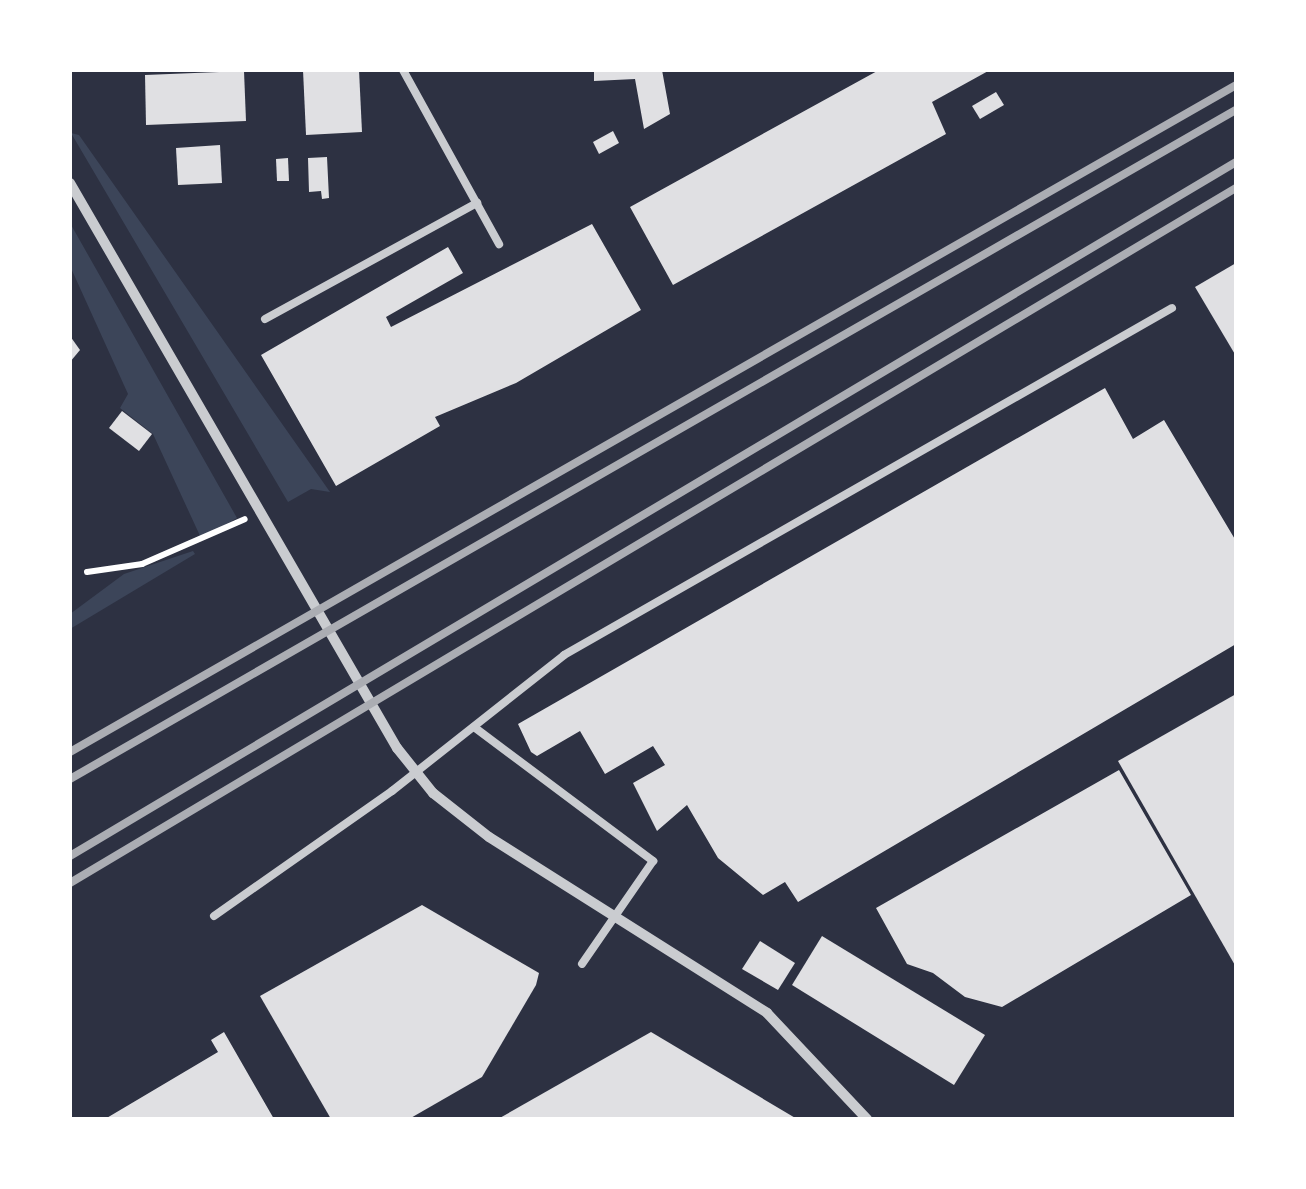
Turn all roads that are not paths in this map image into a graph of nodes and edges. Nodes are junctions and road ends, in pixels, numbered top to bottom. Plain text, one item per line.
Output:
1 (402, 70) edge
2 (70, 183) edge
3 (477, 203) junction
4 (499, 244) dead end
5 (1172, 308) dead end
6 (265, 319) dead end
7 (474, 727) junction
8 (214, 916) dead end
9 (582, 964) dead end
10 (867, 1119) edge

1 - 3 lane
2 - 10 street
3 - 4 lane
3 - 6 lane
5 - 7 lane
7 - 8 lane
7 - 9 lane

